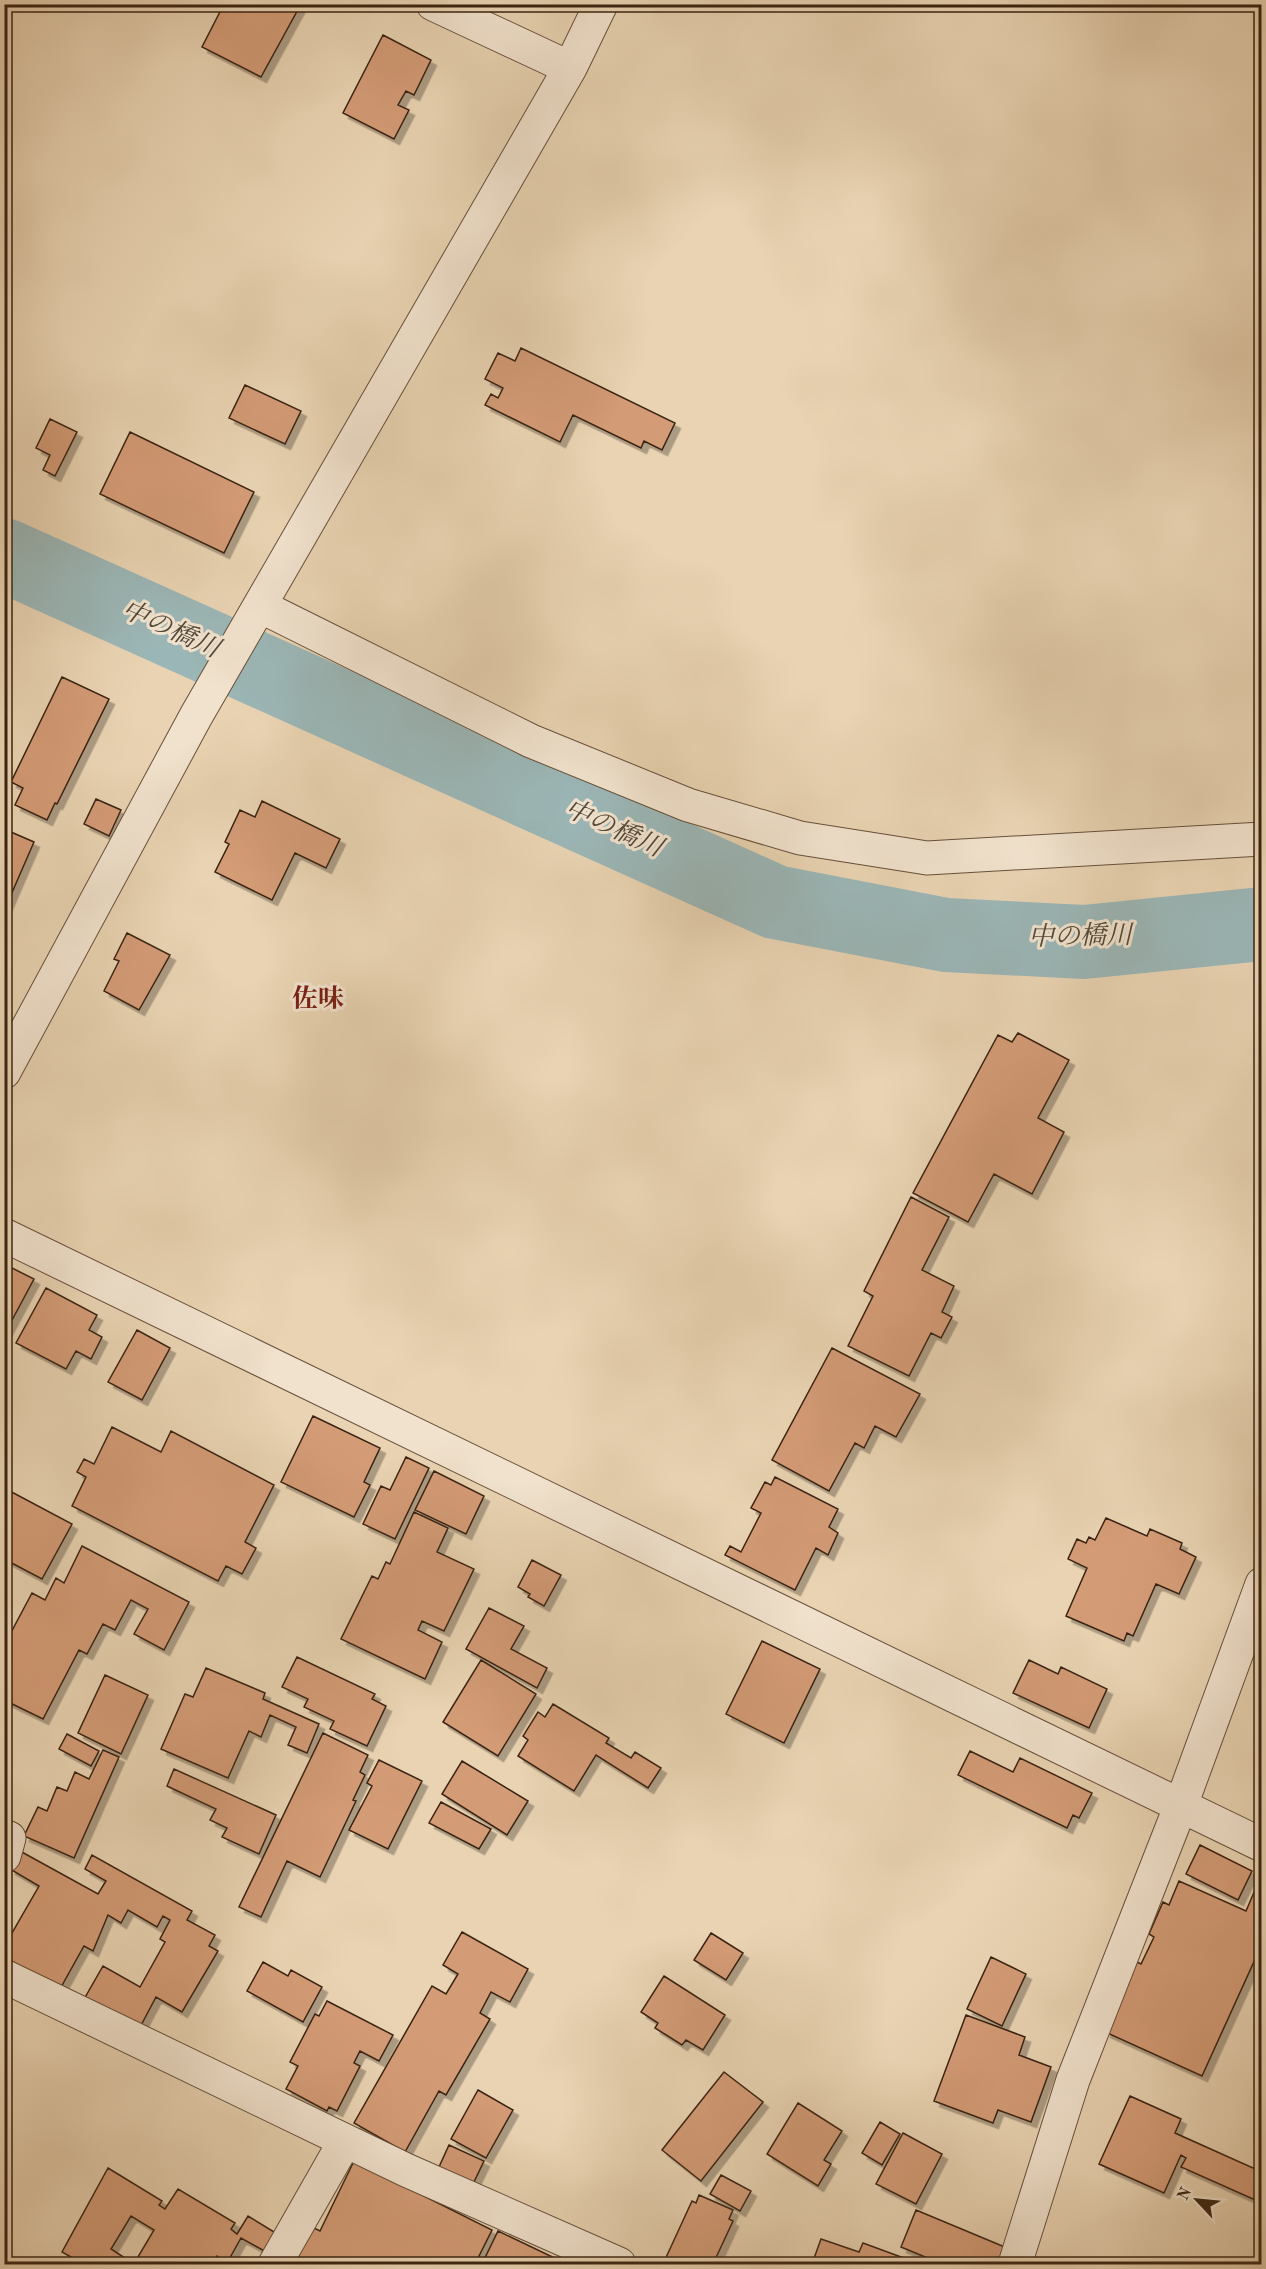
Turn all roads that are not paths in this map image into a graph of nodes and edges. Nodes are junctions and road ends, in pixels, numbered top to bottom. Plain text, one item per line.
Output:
1 (433, 4) edge
2 (601, 4) edge
3 (570, 68) junction
4 (260, 606) junction
5 (1262, 838) edge
6 (4, 1072) edge
7 (4, 1235) edge
8 (1262, 1584) edge
9 (1181, 1805) junction
10 (4, 1836) edge
11 (1262, 1845) edge
12 (4, 1856) edge
13 (4, 1976) edge
14 (345, 2141) junction
15 (275, 2265) edge
16 (619, 2265) edge
17 (1015, 2265) edge

1 - 3 street
2 - 3 street
3 - 4 street
4 - 5 street
4 - 6 street
7 - 9 street
8 - 9 street
9 - 11 street
9 - 17 street
10 - 12 street
13 - 14 street
14 - 15 street
14 - 16 street

